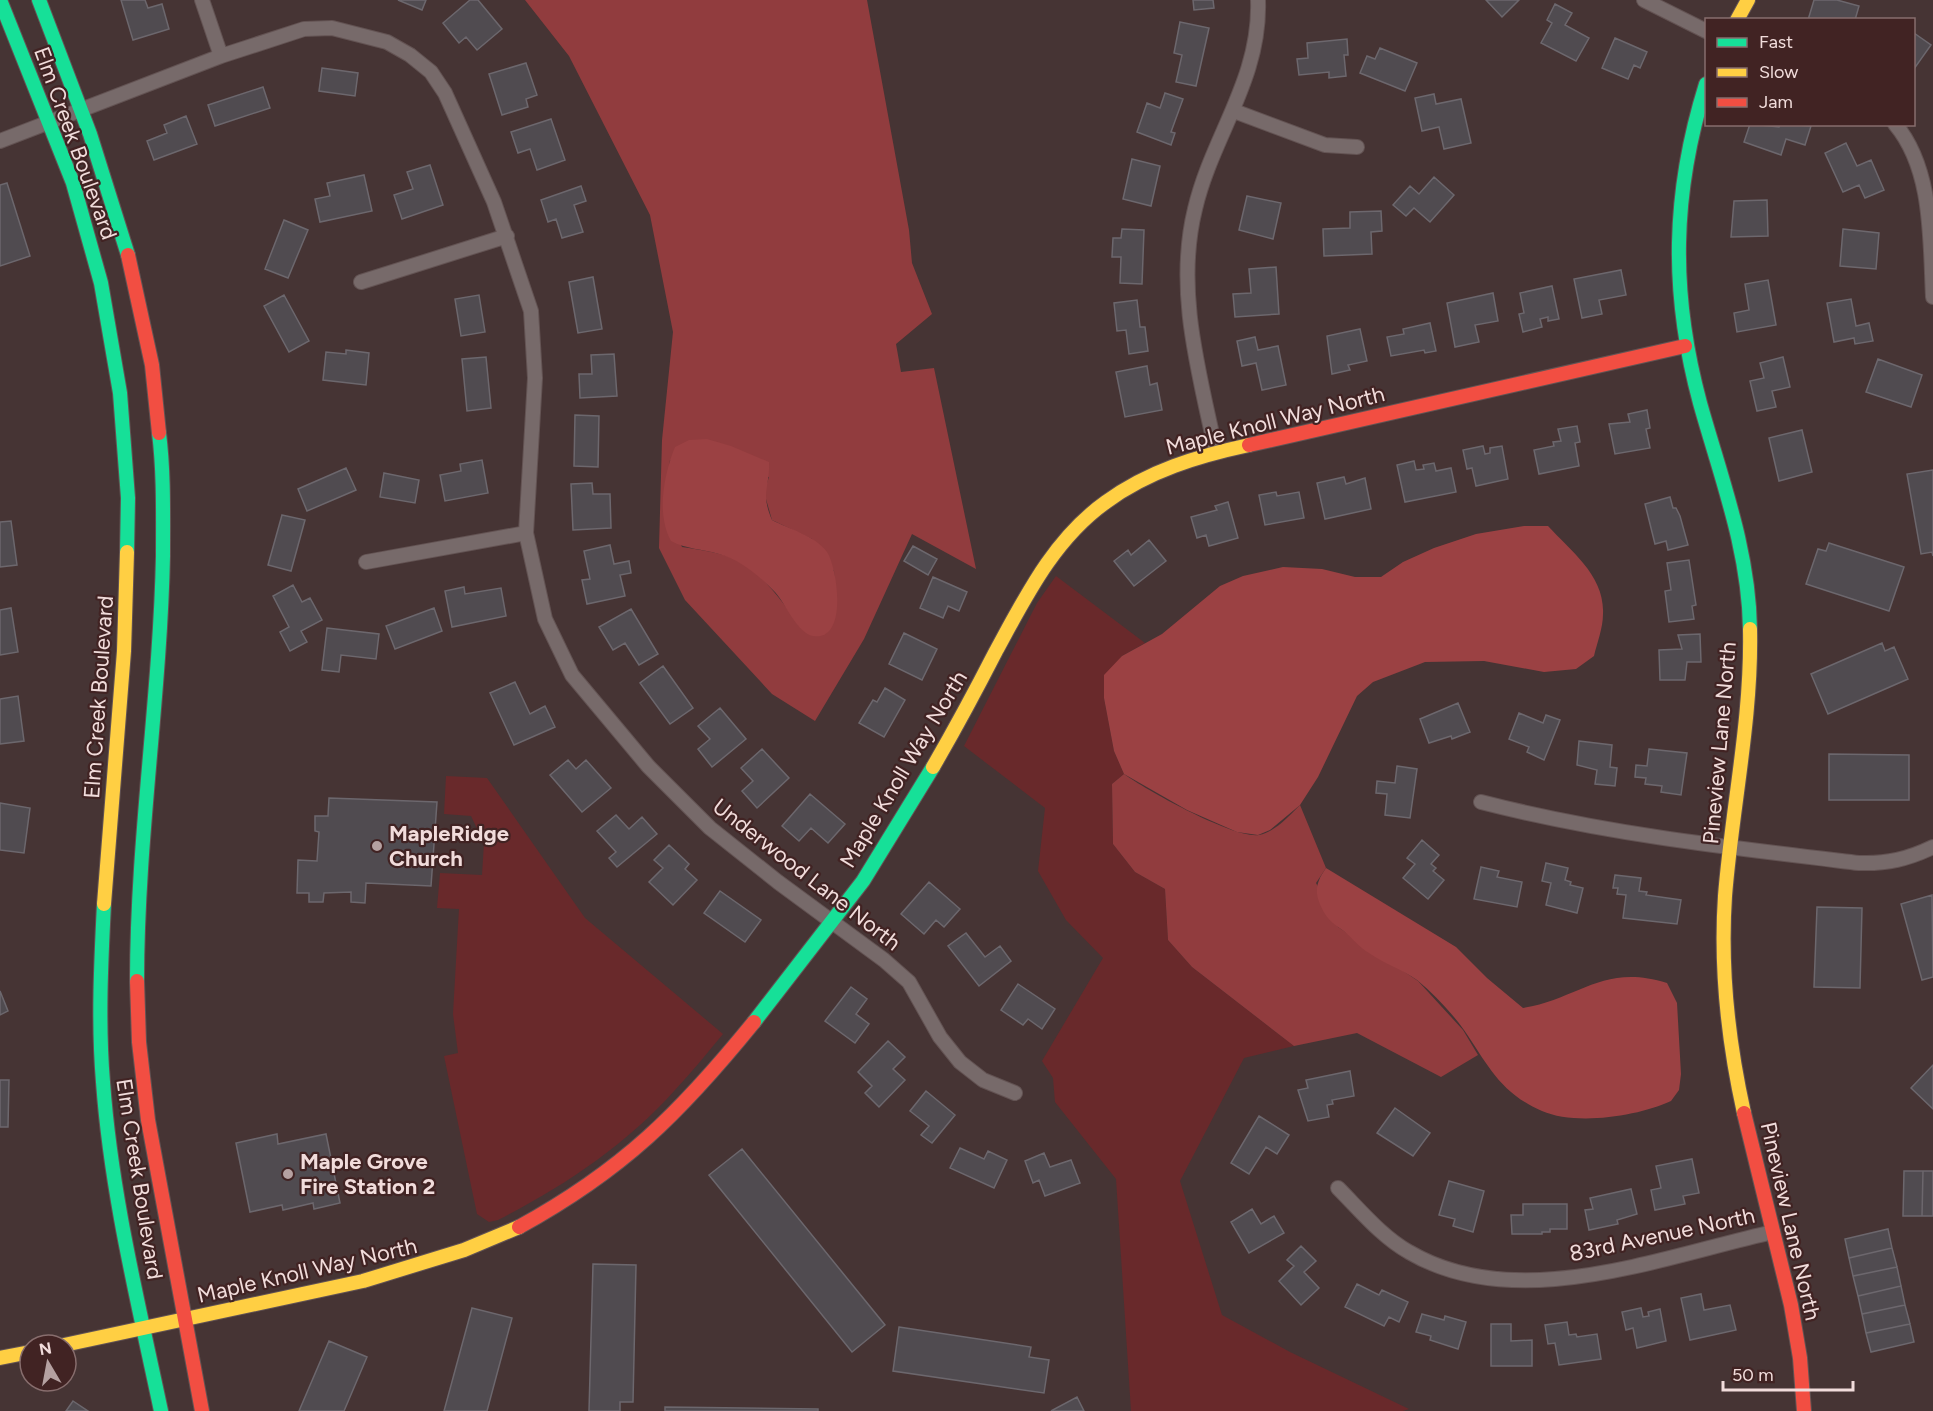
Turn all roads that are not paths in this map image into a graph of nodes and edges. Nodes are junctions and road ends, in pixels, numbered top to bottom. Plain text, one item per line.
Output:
1 (0, 0) edge
2 (39, 0) edge
3 (202, 0) edge
4 (1258, 0) edge
5 (1644, 0) edge
6 (1748, 0) edge
7 (1738, 18) edge
8 (1705, 30) edge
9 (221, 56) junction
10 (1705, 90) edge
11 (80, 108) junction
12 (1234, 111) junction
13 (48, 122) junction
14 (1897, 126) edge
15 (0, 141) edge
16 (1357, 147) dead end
17 (507, 236) junction
18 (361, 282) dead end
19 (1933, 297) edge
20 (1685, 346) junction
21 (1216, 452) junction
22 (526, 533) junction
23 (366, 562) dead end
24 (1480, 802) dead end
25 (1731, 847) junction
26 (1933, 847) edge
27 (834, 921) junction
28 (1015, 1093) dead end
29 (1338, 1188) dead end
30 (1773, 1232) junction
31 (184, 1319) junction
32 (144, 1329) junction
33 (78, 1342) edge
34 (18, 1354) edge
35 (0, 1358) edge
36 (161, 1411) edge
37 (202, 1411) edge
38 (1804, 1411) edge

1 - 13 street, Elm Creek Boulevard
2 - 11 street, Elm Creek Boulevard
3 - 9 street
4 - 12 street
5 - 8 street
6 - 7 street
9 - 11 street, Underwood Lane North
9 - 17 street, Underwood Lane North
10 - 20 street, Pineview Lane North
11 - 13 street, Underwood Lane North
11 - 31 street, Elm Creek Boulevard
12 - 16 street
12 - 21 street
13 - 15 street, Underwood Lane North
13 - 32 street, Elm Creek Boulevard
14 - 19 street
17 - 18 street
17 - 22 street, Underwood Lane North
20 - 21 street, Maple Knoll Way North
20 - 25 street, Pineview Lane North
21 - 27 street, Maple Knoll Way North
22 - 23 street
22 - 27 street, Underwood Lane North
24 - 25 street
25 - 26 street
25 - 30 street, Pineview Lane North
27 - 28 street, Underwood Lane North
27 - 31 street, Maple Knoll Way North
29 - 30 street, 83rd Avenue North
30 - 38 street, Pineview Lane North
31 - 32 street, Maple Knoll Way North
31 - 37 street, Elm Creek Boulevard
32 - 33 street, Maple Knoll Way North
32 - 36 street, Elm Creek Boulevard
34 - 35 street

